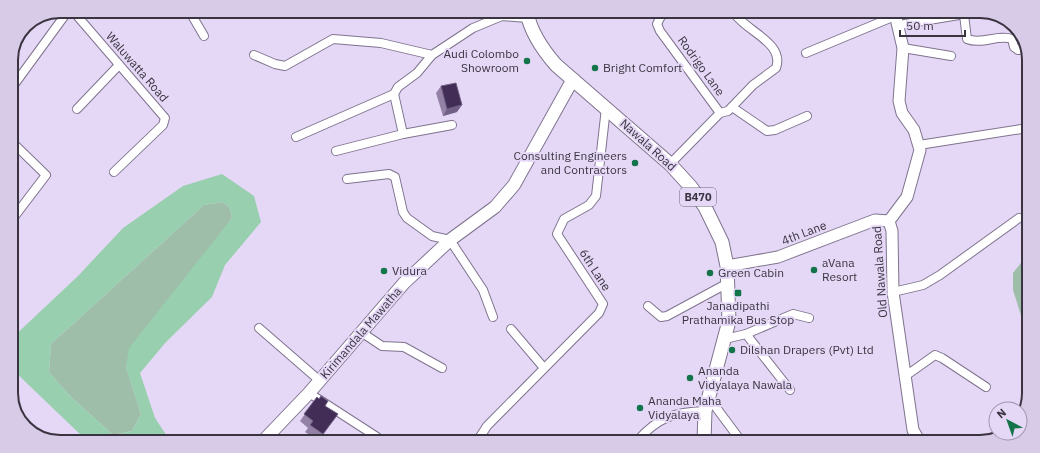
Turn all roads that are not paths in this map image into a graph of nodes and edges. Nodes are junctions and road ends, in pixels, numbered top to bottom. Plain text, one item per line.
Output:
1 (63, 18) edge
2 (79, 18) edge
3 (194, 18) edge
4 (497, 18) edge
5 (529, 18) edge
6 (660, 18) edge
7 (738, 18) edge
8 (896, 18) edge
9 (964, 18) edge
10 (204, 36) dead end
11 (903, 48) junction
12 (1021, 50) edge
13 (806, 53) dead end
14 (254, 55) dead end
15 (432, 55) junction
16 (951, 56) dead end
17 (119, 65) junction
18 (18, 79) edge
19 (573, 80) junction
20 (394, 94) junction
21 (732, 107) junction
22 (606, 108) junction
23 (77, 109) dead end
24 (720, 113) junction
25 (806, 116) dead end
26 (452, 125) dead end
27 (1022, 129) edge
28 (403, 134) junction
29 (296, 137) dead end
30 (919, 145) junction
31 (18, 148) edge
32 (336, 151) dead end
33 (670, 164) junction
34 (114, 172) dead end
35 (347, 179) dead end
36 (18, 212) edge
37 (1019, 218) dead end
38 (889, 221) junction
39 (450, 240) junction
40 (727, 266) junction
41 (728, 283) junction
42 (893, 292) junction
43 (648, 306) dead end
44 (493, 316) dead end
45 (809, 318) dead end
46 (259, 328) dead end
47 (511, 329) dead end
48 (361, 332) junction
49 (746, 334) junction
50 (725, 338) junction
51 (442, 368) dead end
52 (544, 368) junction
53 (904, 377) junction
54 (320, 380) junction
55 (986, 388) dead end
56 (790, 390) dead end
57 (309, 393) junction
58 (709, 398) junction
59 (705, 411) junction
60 (269, 435) edge
61 (374, 435) edge
62 (481, 435) edge
63 (647, 435) edge
64 (704, 435) edge
65 (737, 435) edge
66 (916, 435) edge

1 - 18 street
2 - 17 street, Waluwatta Road
3 - 10 street
4 - 15 street
5 - 19 main road, Nawala Road / B470
6 - 24 street, Rodrigo Lane
7 - 21 street, Rodrigo Lane
8 - 11 street
8 - 13 street
9 - 12 street
11 - 16 street
11 - 30 street
14 - 15 street
15 - 20 street
17 - 23 street
17 - 34 street, Waluwatta Road
19 - 22 main road, Nawala Road / B470
19 - 39 main road, Kirimandala Mawatha
20 - 28 street
20 - 29 street
21 - 24 street, Rodrigo Lane
21 - 25 street
22 - 33 main road, Nawala Road / B470
22 - 52 street, 6th Lane
24 - 33 street, Rodrigo Lane
26 - 28 street
27 - 30 street
28 - 32 street
30 - 38 street, Old Nawala Road
31 - 36 street
33 - 40 main road, Nawala Road / B470
35 - 39 street
37 - 42 street
38 - 40 street, 4th Lane
38 - 42 street, Old Nawala Road
39 - 44 street
39 - 48 main road, Kirimandala Mawatha
40 - 41 main road, Nawala Road / B470
41 - 43 street
41 - 50 main road, Nawala Road / B470
42 - 53 street, Old Nawala Road
45 - 49 street
46 - 54 street
47 - 52 street
48 - 51 street
48 - 54 main road, Kirimandala Mawatha
49 - 50 street
49 - 56 street
50 - 58 main road, Nawala Road / B470
52 - 62 street, 6th Lane
53 - 55 street
53 - 66 street, Old Nawala Road
54 - 57 main road, Kirimandala Mawatha
57 - 60 main road, Kirimandala Mawatha
57 - 61 street
58 - 59 main road, Nawala Road / B470
58 - 65 street
59 - 63 street
59 - 64 main road, Nawala Road / B470

